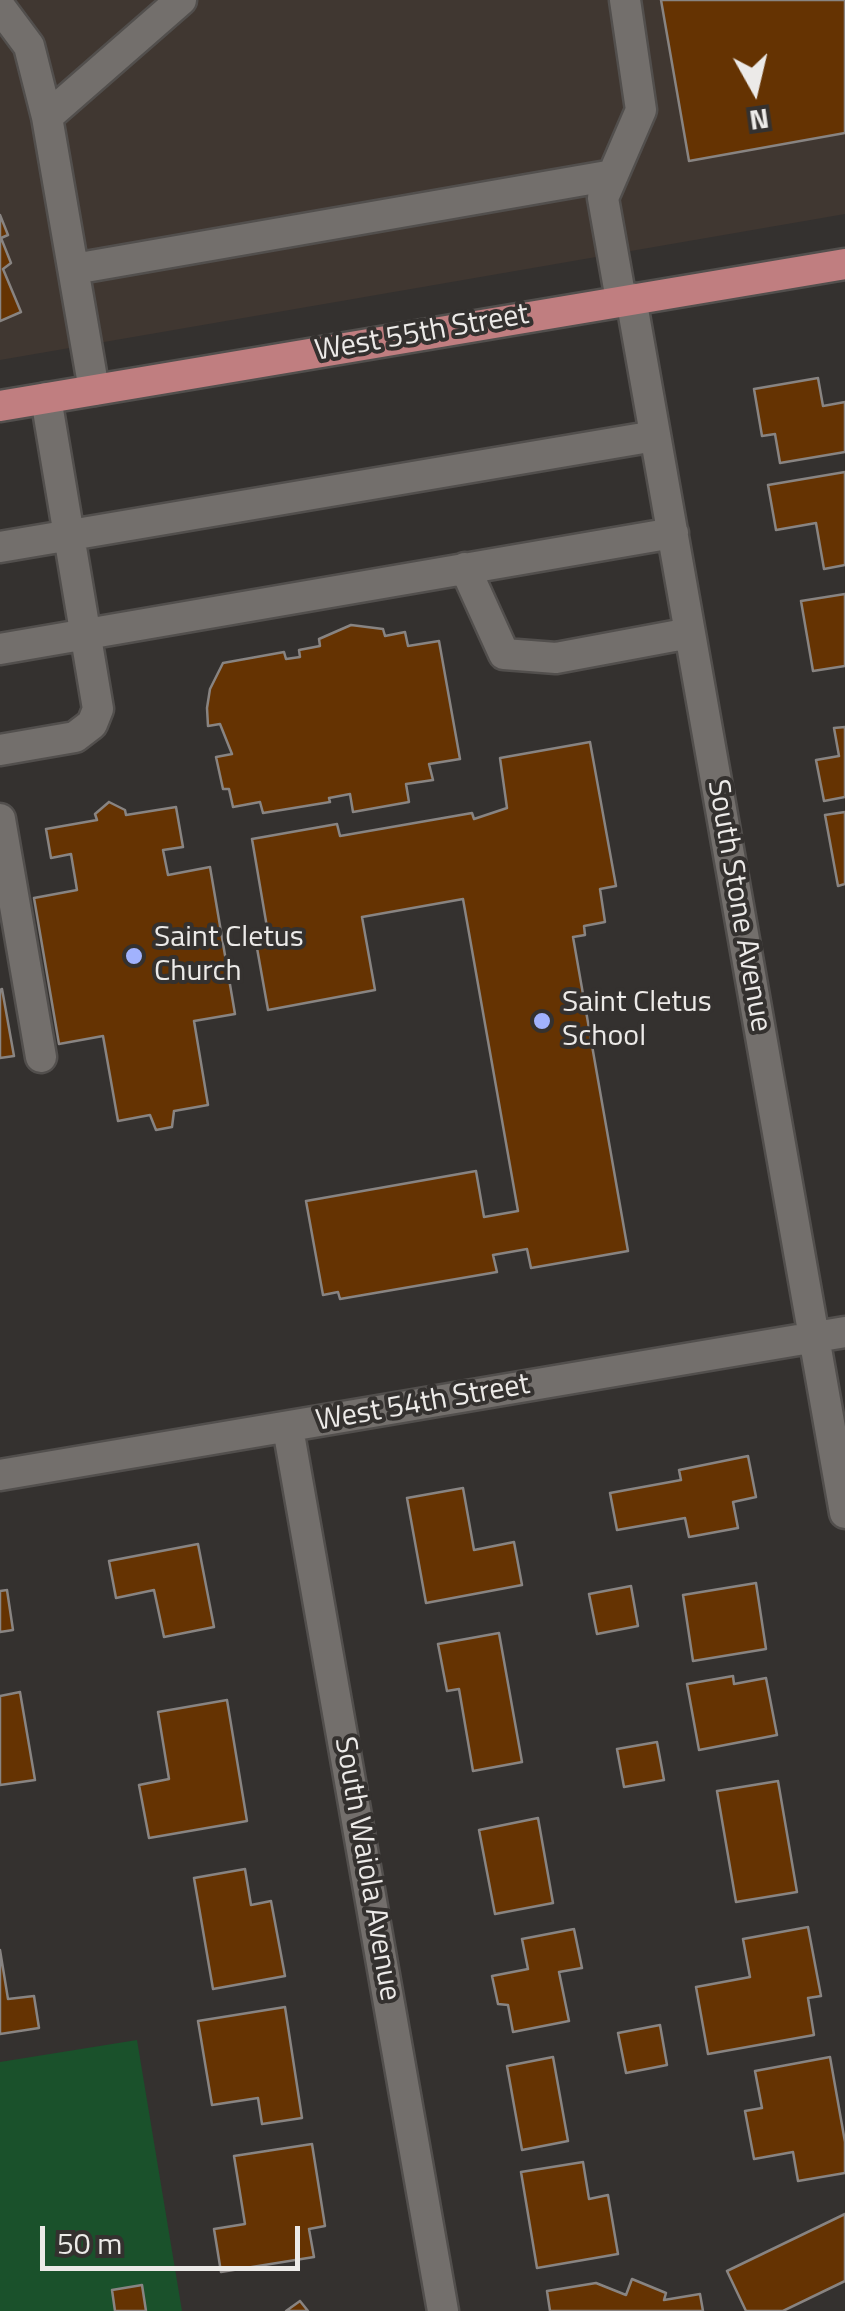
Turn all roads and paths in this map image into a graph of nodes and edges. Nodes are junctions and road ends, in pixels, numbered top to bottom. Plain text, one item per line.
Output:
1 (181, 0) edge
2 (625, 0) edge
3 (0, 7) edge
4 (47, 117) junction
5 (613, 175) junction
6 (845, 264) edge
7 (74, 269) junction
8 (626, 299) junction
9 (94, 390) junction
10 (46, 398) junction
11 (0, 406) edge
12 (655, 436) junction
13 (673, 533) junction
14 (70, 535) junction
15 (0, 547) edge
16 (466, 568) junction
17 (87, 634) junction
18 (690, 634) junction
19 (0, 649) edge
20 (0, 750) edge
21 (0, 819) edge
22 (41, 1057) dead end
23 (845, 1332) edge
24 (814, 1337) junction
25 (288, 1428) junction
26 (0, 1475) edge
27 (845, 1514) edge
28 (443, 2311) edge

1 - 4 street
2 - 5 street, South Stone Avenue
3 - 4 street
4 - 7 street
5 - 7 street
5 - 8 street, South Stone Avenue
6 - 8 main road, West 55th Street
7 - 9 street
8 - 9 main road, West 55th Street
8 - 12 street, South Stone Avenue
9 - 10 main road, West 55th Street
10 - 11 main road, West 55th Street
10 - 14 street
12 - 13 street, South Stone Avenue
12 - 14 street
13 - 16 street
13 - 18 street, South Stone Avenue
14 - 15 street
14 - 17 street
16 - 17 street
16 - 18 street
17 - 19 street
17 - 20 street
18 - 24 street, South Stone Avenue
21 - 22 street
23 - 24 street, West 54th Street
24 - 25 street, West 54th Street
24 - 27 street, South Stone Avenue
25 - 26 street, West 54th Street
25 - 28 street, South Waiola Avenue

